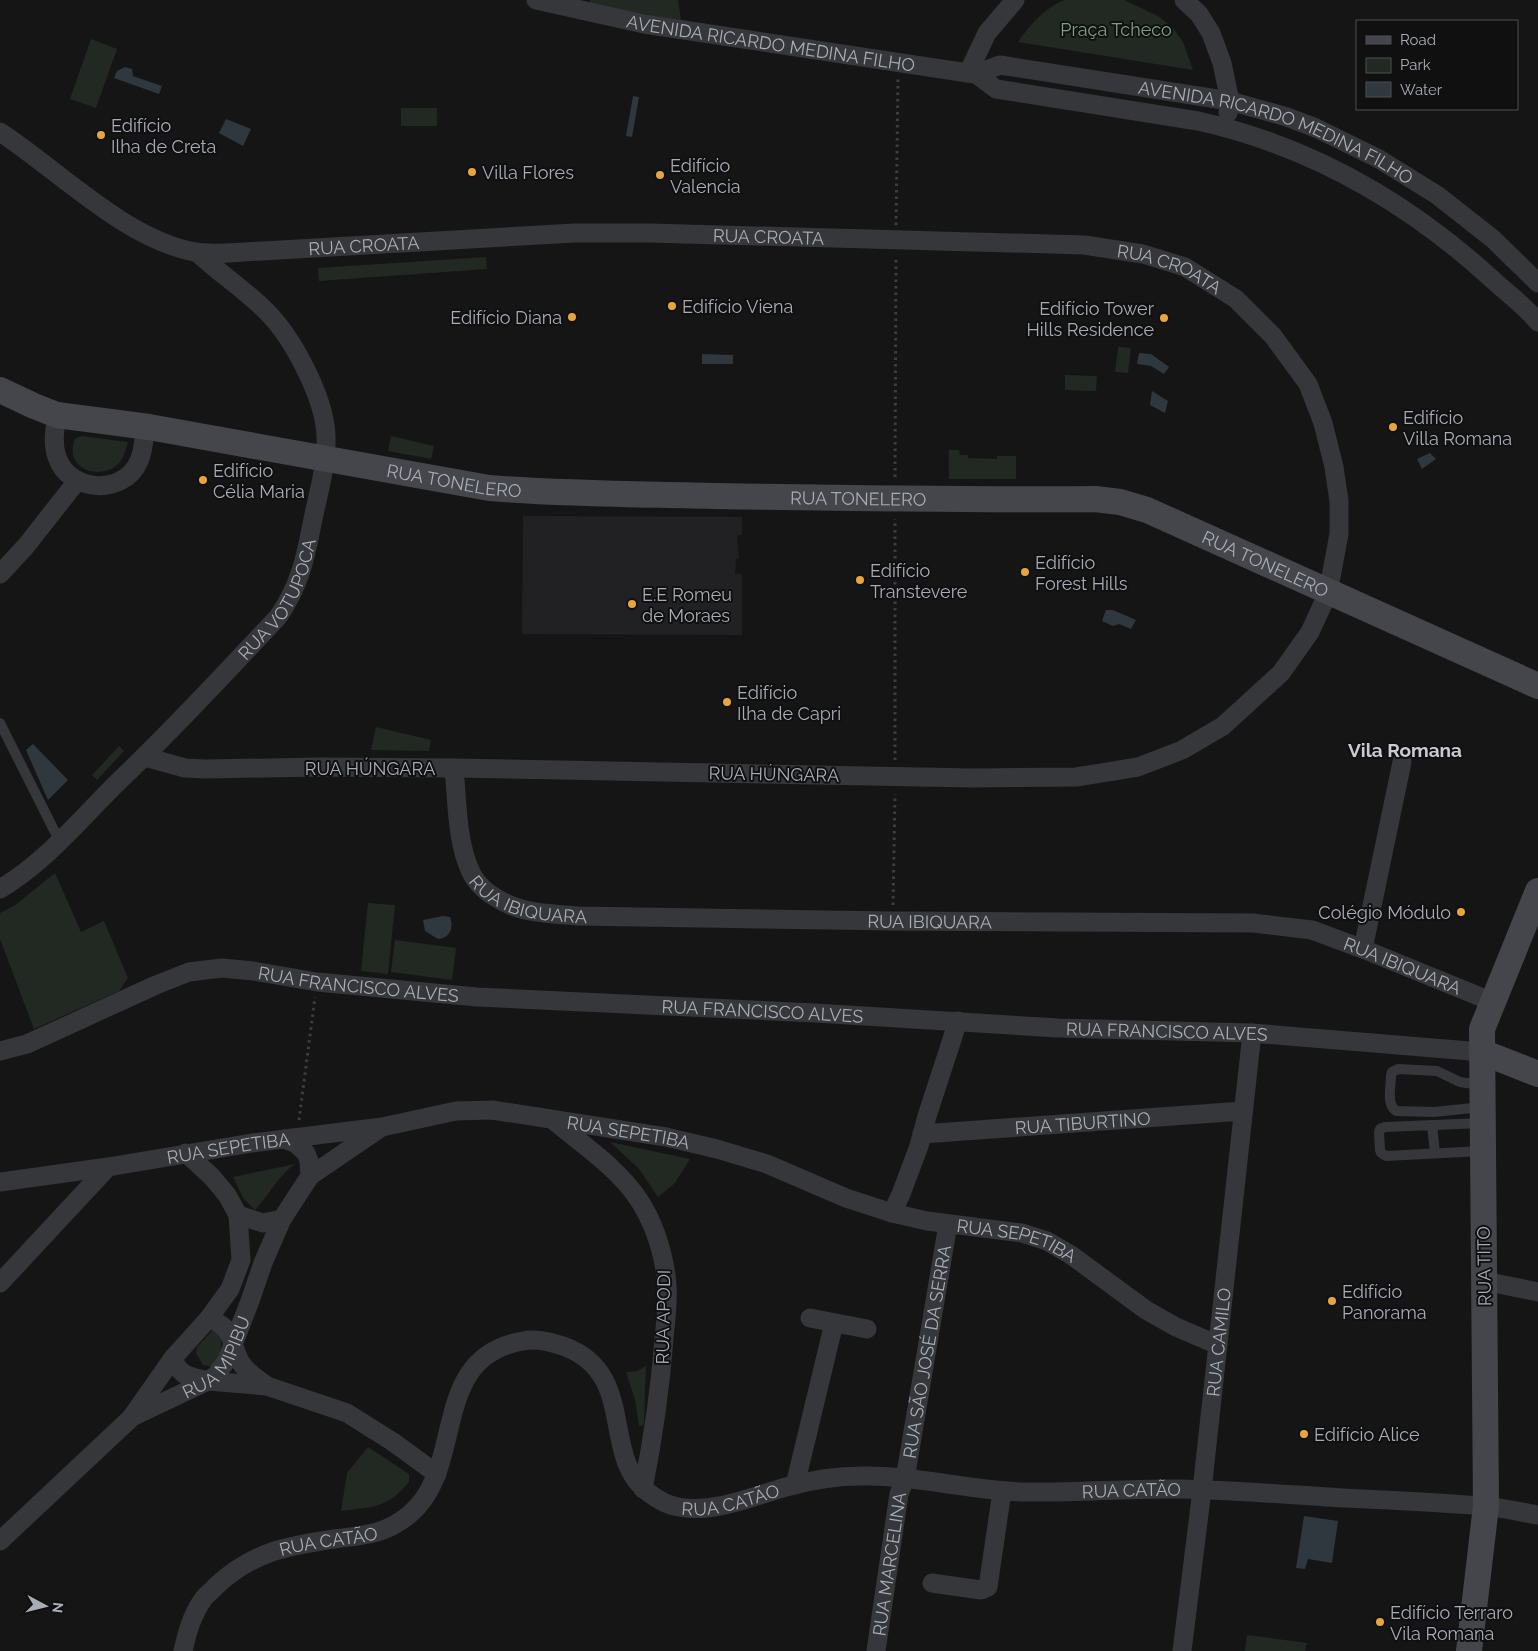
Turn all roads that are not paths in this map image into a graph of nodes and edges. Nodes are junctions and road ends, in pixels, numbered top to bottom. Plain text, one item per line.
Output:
1 (538, 0) edge
2 (1015, 0) edge
3 (1184, 0) edge
4 (972, 74) junction
5 (1230, 101) junction
6 (1225, 127) junction
7 (1316, 128) junction
8 (0, 132) edge
9 (1306, 156) junction
10 (1379, 159) junction
11 (1365, 185) junction
12 (1437, 195) junction
13 (1419, 220) junction
14 (1493, 239) junction
15 (198, 253) junction
16 (1472, 261) junction
17 (1538, 283) edge
18 (1536, 315) edge
19 (0, 390) edge
20 (57, 415) junction
21 (145, 427) junction
22 (326, 458) junction
23 (77, 481) junction
24 (0, 574) edge
25 (1328, 593) junction
26 (1538, 686) edge
27 (0, 723) edge
28 (145, 758) junction
29 (1402, 762) dead end
30 (454, 768) junction
31 (60, 842) junction
32 (0, 889) edge
33 (1536, 902) edge
34 (1363, 949) junction
35 (1493, 1002) junction
36 (958, 1021) junction
37 (1252, 1034) junction
38 (0, 1051) edge
39 (1482, 1052) junction
40 (1538, 1074) edge
41 (1482, 1105) junction
42 (1243, 1111) junction
43 (551, 1119) junction
44 (572, 1122) junction
45 (1432, 1125) junction
46 (382, 1126) junction
47 (609, 1128) junction
48 (922, 1134) junction
49 (290, 1138) junction
50 (580, 1142) junction
51 (1483, 1151) junction
52 (186, 1153) junction
53 (1435, 1153) junction
54 (605, 1162) junction
55 (108, 1167) junction
56 (310, 1176) junction
57 (0, 1182) edge
58 (892, 1213) junction
59 (238, 1215) junction
60 (282, 1219) junction
61 (948, 1224) junction
62 (241, 1260) junction
63 (263, 1263) junction
64 (1484, 1281) junction
65 (0, 1283) edge
66 (1538, 1292) edge
67 (209, 1318) junction
68 (810, 1318) dead end
69 (834, 1323) junction
70 (867, 1329) dead end
71 (233, 1344) junction
72 (1218, 1345) junction
73 (173, 1358) junction
74 (208, 1381) junction
75 (267, 1386) junction
76 (131, 1418) junction
77 (437, 1474) junction
78 (905, 1478) junction
79 (795, 1485) junction
80 (643, 1489) junction
81 (1202, 1490) junction
82 (1002, 1491) junction
83 (1486, 1506) junction
84 (1538, 1515) edge
85 (0, 1541) edge
86 (932, 1583) dead end
87 (183, 1651) edge
88 (876, 1651) edge
89 (1182, 1651) edge
90 (1468, 1651) edge

1 - 4 street, AVENIDA RICARDO MEDINA FILHO
2 - 4 street
3 - 5 street
4 - 5 street, AVENIDA RICARDO MEDINA FILHO
4 - 6 street, AVENIDA RICARDO MEDINA FILHO
5 - 6 street
5 - 7 street, AVENIDA RICARDO MEDINA FILHO
6 - 9 street, AVENIDA RICARDO MEDINA FILHO
7 - 9 street
7 - 10 street, AVENIDA RICARDO MEDINA FILHO
8 - 15 street, RUA CROATA
9 - 11 street, AVENIDA RICARDO MEDINA FILHO
10 - 11 street
10 - 12 street, AVENIDA RICARDO MEDINA FILHO
11 - 13 street, AVENIDA RICARDO MEDINA FILHO
12 - 13 street
12 - 14 street, AVENIDA RICARDO MEDINA FILHO
13 - 16 street, AVENIDA RICARDO MEDINA FILHO
14 - 16 street
14 - 17 street, AVENIDA RICARDO MEDINA FILHO
15 - 22 street, RUA VOTUPOCA
15 - 25 street, RUA CROATA
16 - 18 street, AVENIDA RICARDO MEDINA FILHO
19 - 20 street
20 - 21 street, RUA TONELERO
20 - 23 street
21 - 22 street, RUA TONELERO
21 - 23 street
22 - 25 street, RUA TONELERO
22 - 28 street, RUA VOTUPOCA
23 - 24 street
25 - 26 street, RUA TONELERO
25 - 30 street, RUA HÚNGARA
27 - 31 lane
28 - 30 street, RUA HÚNGARA
28 - 31 street, RUA VOTUPOCA
29 - 34 street
30 - 34 street, RUA IBIQUARA
31 - 32 street, RUA VOTUPOCA
33 - 35 street, RUA TITO
34 - 35 street, RUA IBIQUARA
35 - 39 street, RUA TITO
36 - 37 street, RUA FRANCISCO ALVES
36 - 38 street, RUA FRANCISCO ALVES
36 - 48 street
37 - 39 street, RUA FRANCISCO ALVES
37 - 42 street, RUA CAMILO
39 - 40 street, RUA FRANCISCO ALVES
39 - 41 street, RUA TITO
41 - 41 lane
41 - 45 lane
41 - 51 street, RUA TITO
42 - 48 street, RUA TIBURTINO
42 - 72 street, RUA CAMILO
43 - 44 street, RUA SEPETIBA
43 - 46 street, RUA SEPETIBA
43 - 50 street, RUA APODI
44 - 47 street, RUA SEPETIBA
44 - 50 street, RUA APODI
45 - 53 lane
45 - 53 lane
46 - 49 street, RUA SEPETIBA
46 - 56 street, RUA MIPIBU
47 - 54 street
47 - 58 street, RUA SEPETIBA
48 - 58 street
49 - 52 street, RUA SEPETIBA
49 - 56 street
50 - 54 street, RUA APODI
51 - 53 lane
51 - 64 street, RUA TITO
52 - 55 street, RUA SEPETIBA
52 - 59 street, RUA MIPIBU
54 - 80 street, RUA APODI
55 - 57 street, RUA SEPETIBA
55 - 65 street
56 - 60 street, RUA MIPIBU
58 - 61 street, RUA SEPETIBA
59 - 60 street
59 - 62 street, RUA MIPIBU
60 - 63 street, RUA MIPIBU
61 - 72 street, RUA SEPETIBA
61 - 78 street, RUA SÃO JOSÉ DA SERRA
62 - 63 street
62 - 67 street, RUA MIPIBU
63 - 71 street, RUA MIPIBU
64 - 66 street
64 - 83 street, RUA TITO
67 - 71 street
67 - 73 street, RUA MIPIBU
68 - 69 street
69 - 70 street
69 - 79 street
71 - 74 street, RUA MIPIBU
71 - 75 street
72 - 81 street, RUA CAMILO
73 - 74 street
73 - 76 street, RUA MIPIBU
74 - 75 street
74 - 76 street, RUA MIPIBU
75 - 77 street
76 - 85 street, RUA MIPIBU
77 - 80 street, RUA CATÃO
77 - 87 street, RUA CATÃO
78 - 79 street, RUA CATÃO
78 - 82 street, RUA CATÃO
78 - 88 street, RUA MARCELINA
79 - 80 street, RUA CATÃO
81 - 82 street, RUA CATÃO
81 - 83 street, RUA CATÃO
81 - 89 street, RUA CAMILO
82 - 86 street
83 - 84 street, RUA CATÃO
83 - 90 street, RUA TITO

